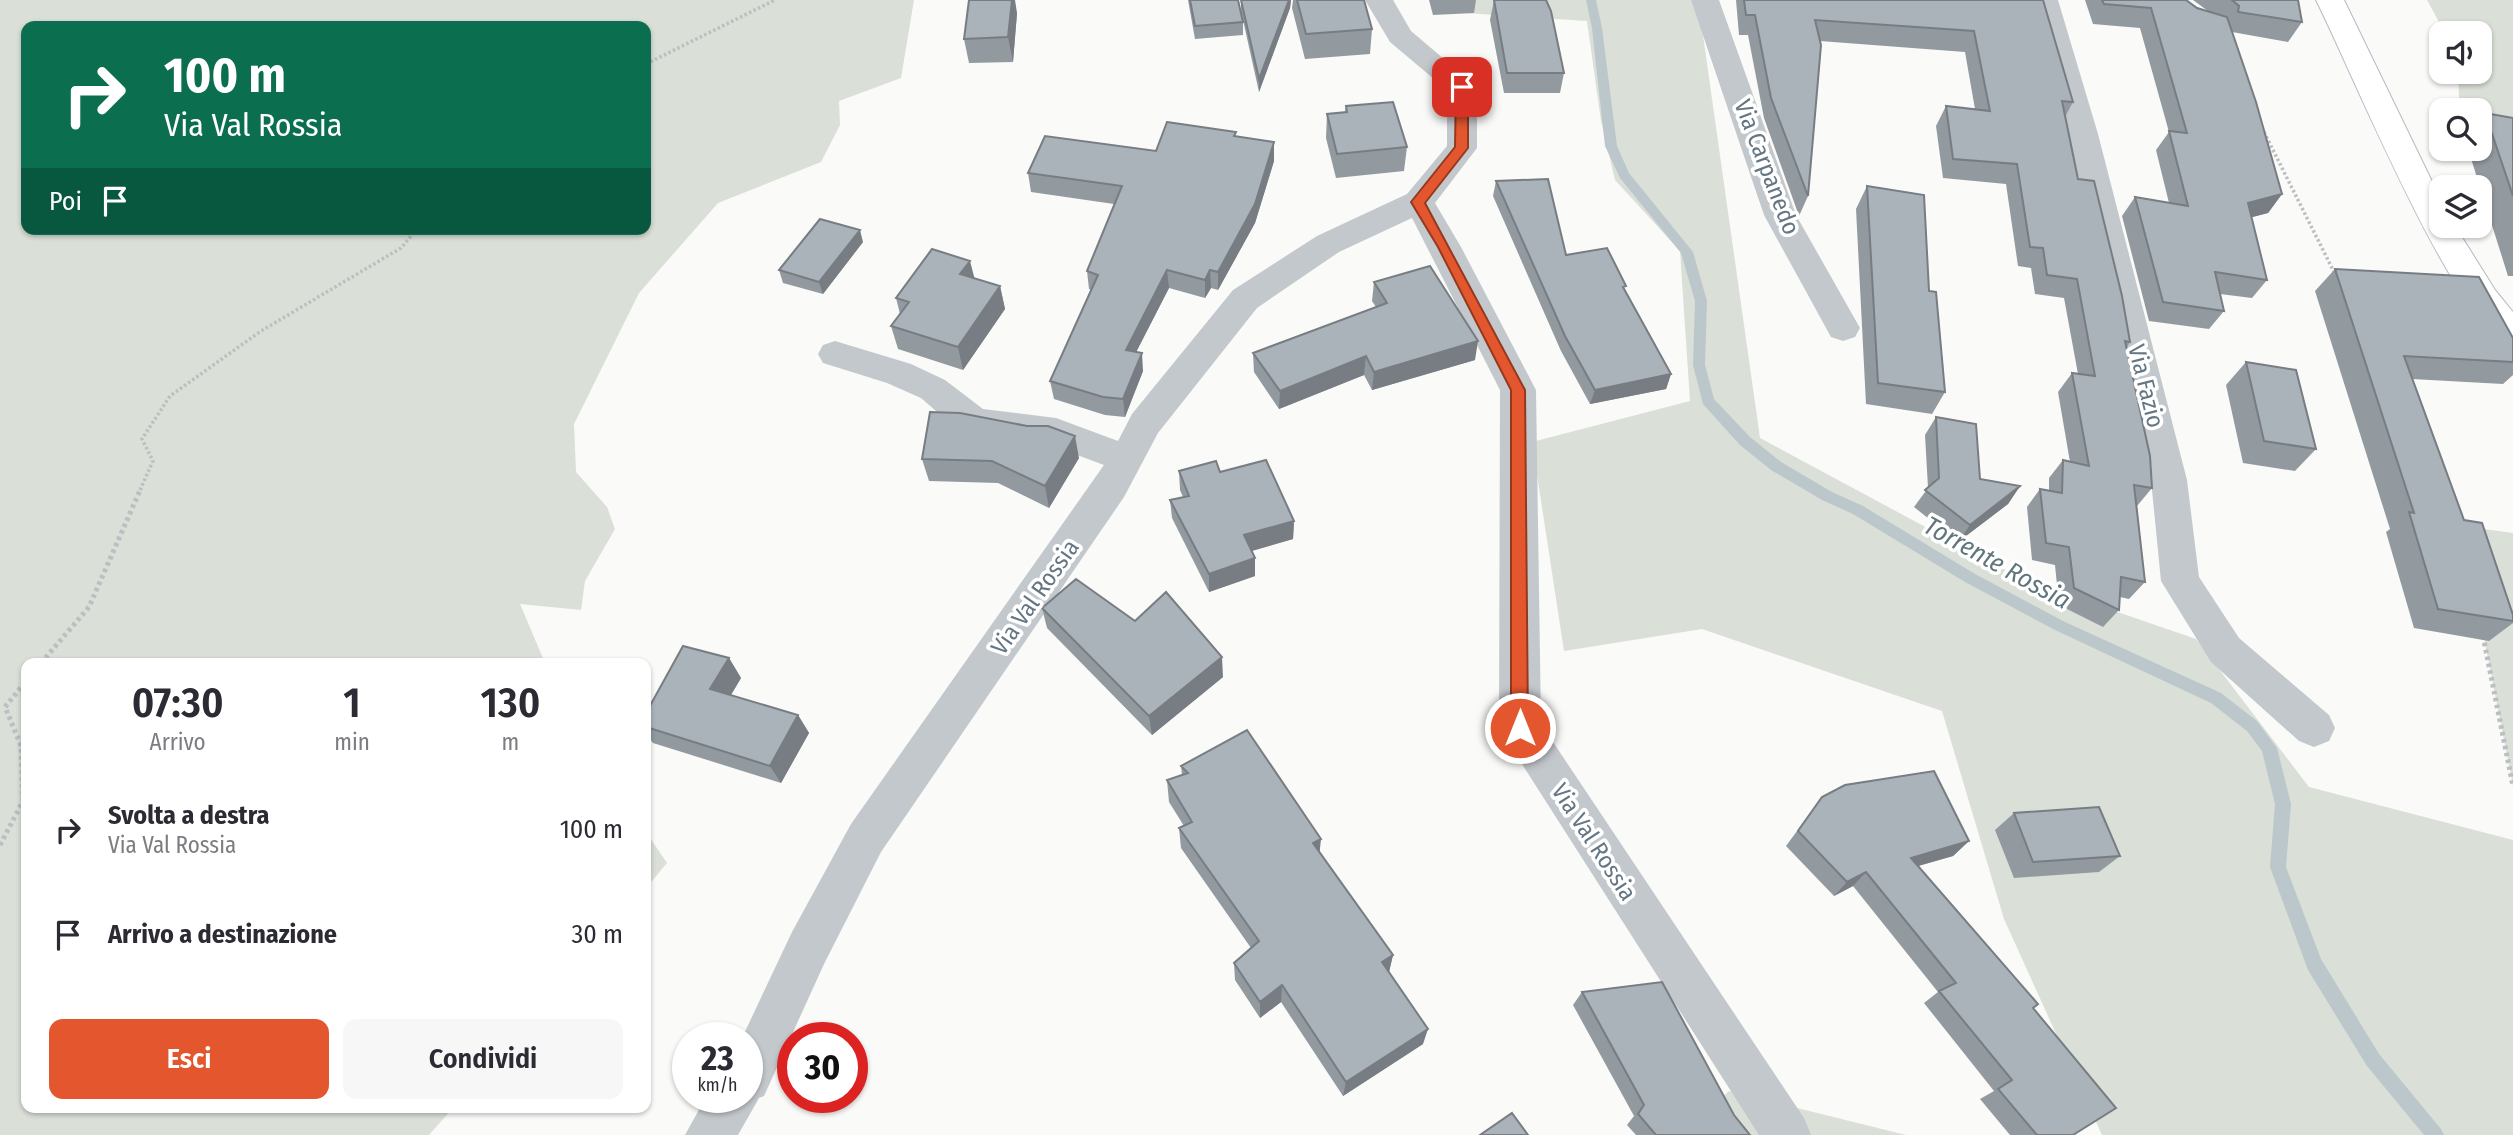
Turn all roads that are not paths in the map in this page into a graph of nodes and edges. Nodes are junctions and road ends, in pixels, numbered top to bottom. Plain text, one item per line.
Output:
1 (1380, 0) edge
2 (1705, 0) edge
3 (2044, 0) edge
4 (2329, 0) edge
5 (1418, 202) junction
6 (1843, 328) dead end
7 (2513, 336) edge
8 (835, 354) dead end
9 (1127, 459) junction
10 (2315, 728) dead end
11 (763, 1045) edge
12 (724, 1113) edge
13 (709, 1135) edge
14 (1787, 1135) edge

1 - 5 street, Via Val Rossia
2 - 6 street, Via Carpanedo
3 - 10 street, Via Fazio
4 - 7 main road
5 - 9 street, Via Val Rossia
5 - 14 street, Via Val Rossia
8 - 9 street
9 - 11 street, Via Val Rossia
12 - 13 street

